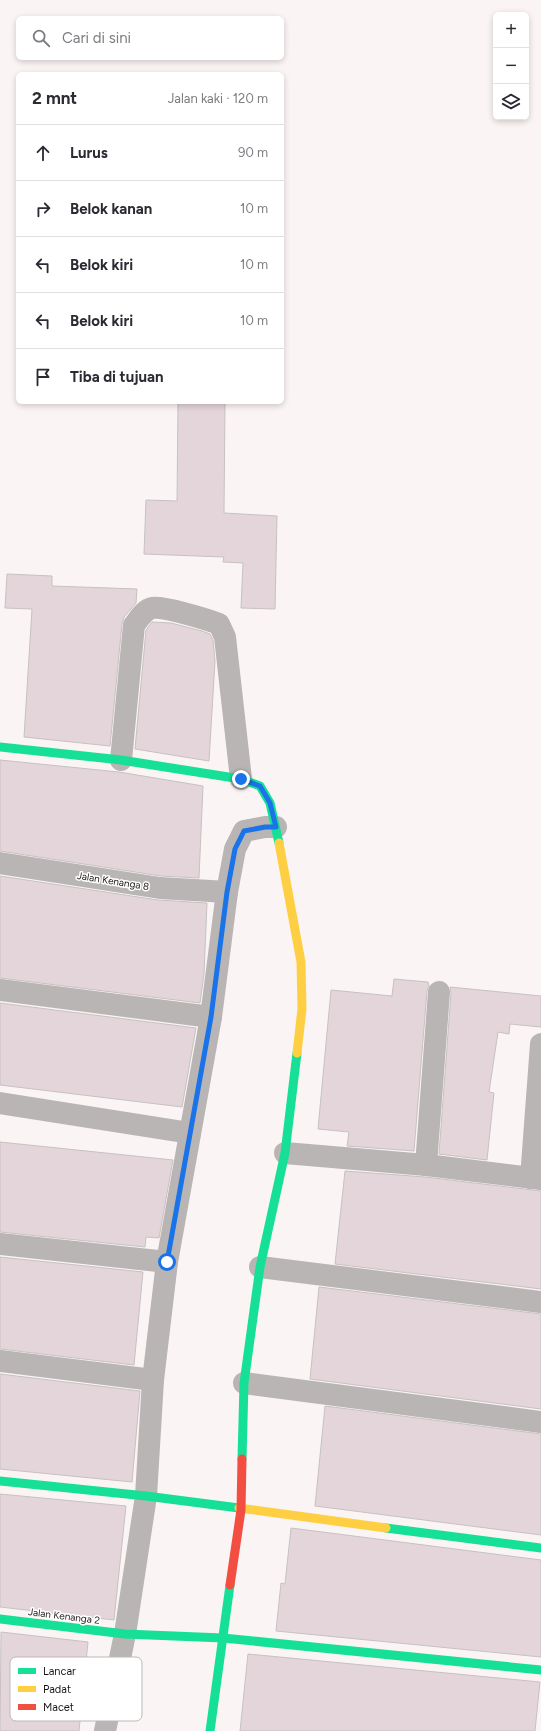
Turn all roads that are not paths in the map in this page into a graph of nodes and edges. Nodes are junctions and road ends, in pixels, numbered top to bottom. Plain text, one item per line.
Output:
1 (0, 748) edge
2 (120, 760) junction
3 (241, 779) junction
4 (276, 827) junction
5 (0, 863) edge
6 (227, 892) junction
7 (0, 990) edge
8 (439, 992) dead end
9 (211, 1017) junction
10 (541, 1044) edge
11 (0, 1103) edge
12 (190, 1133) junction
13 (285, 1153) junction
14 (426, 1165) junction
15 (536, 1178) edge
16 (0, 1244) edge
17 (167, 1262) junction
18 (260, 1267) junction
19 (541, 1302) edge
20 (0, 1361) edge
21 (153, 1380) junction
22 (244, 1383) junction
23 (541, 1422) edge
24 (0, 1481) edge
25 (146, 1496) junction
26 (241, 1510) junction
27 (541, 1548) edge
28 (0, 1619) edge
29 (125, 1634) junction
30 (223, 1638) junction
31 (120, 1657) edge
32 (541, 1670) edge
33 (107, 1721) edge
34 (105, 1731) edge
35 (210, 1731) edge

1 - 2 street
2 - 3 street
2 - 3 street
3 - 4 street
4 - 6 street
4 - 13 street
5 - 6 street, Jalan Kenanga 8
6 - 9 street
7 - 9 street
8 - 14 street
9 - 12 street
10 - 15 street
11 - 12 street
12 - 17 street
13 - 14 street
13 - 18 street
14 - 15 street
16 - 17 street
17 - 21 street
18 - 19 street
18 - 22 street
20 - 21 street
21 - 25 street
22 - 23 street
22 - 26 street
24 - 25 street
25 - 26 street
25 - 29 street
26 - 27 street
26 - 30 street
28 - 29 street, Jalan Kenanga 2
29 - 30 street, Jalan Kenanga 2
29 - 31 street
30 - 32 street, Jalan Kenanga 2
30 - 35 street
33 - 34 street

